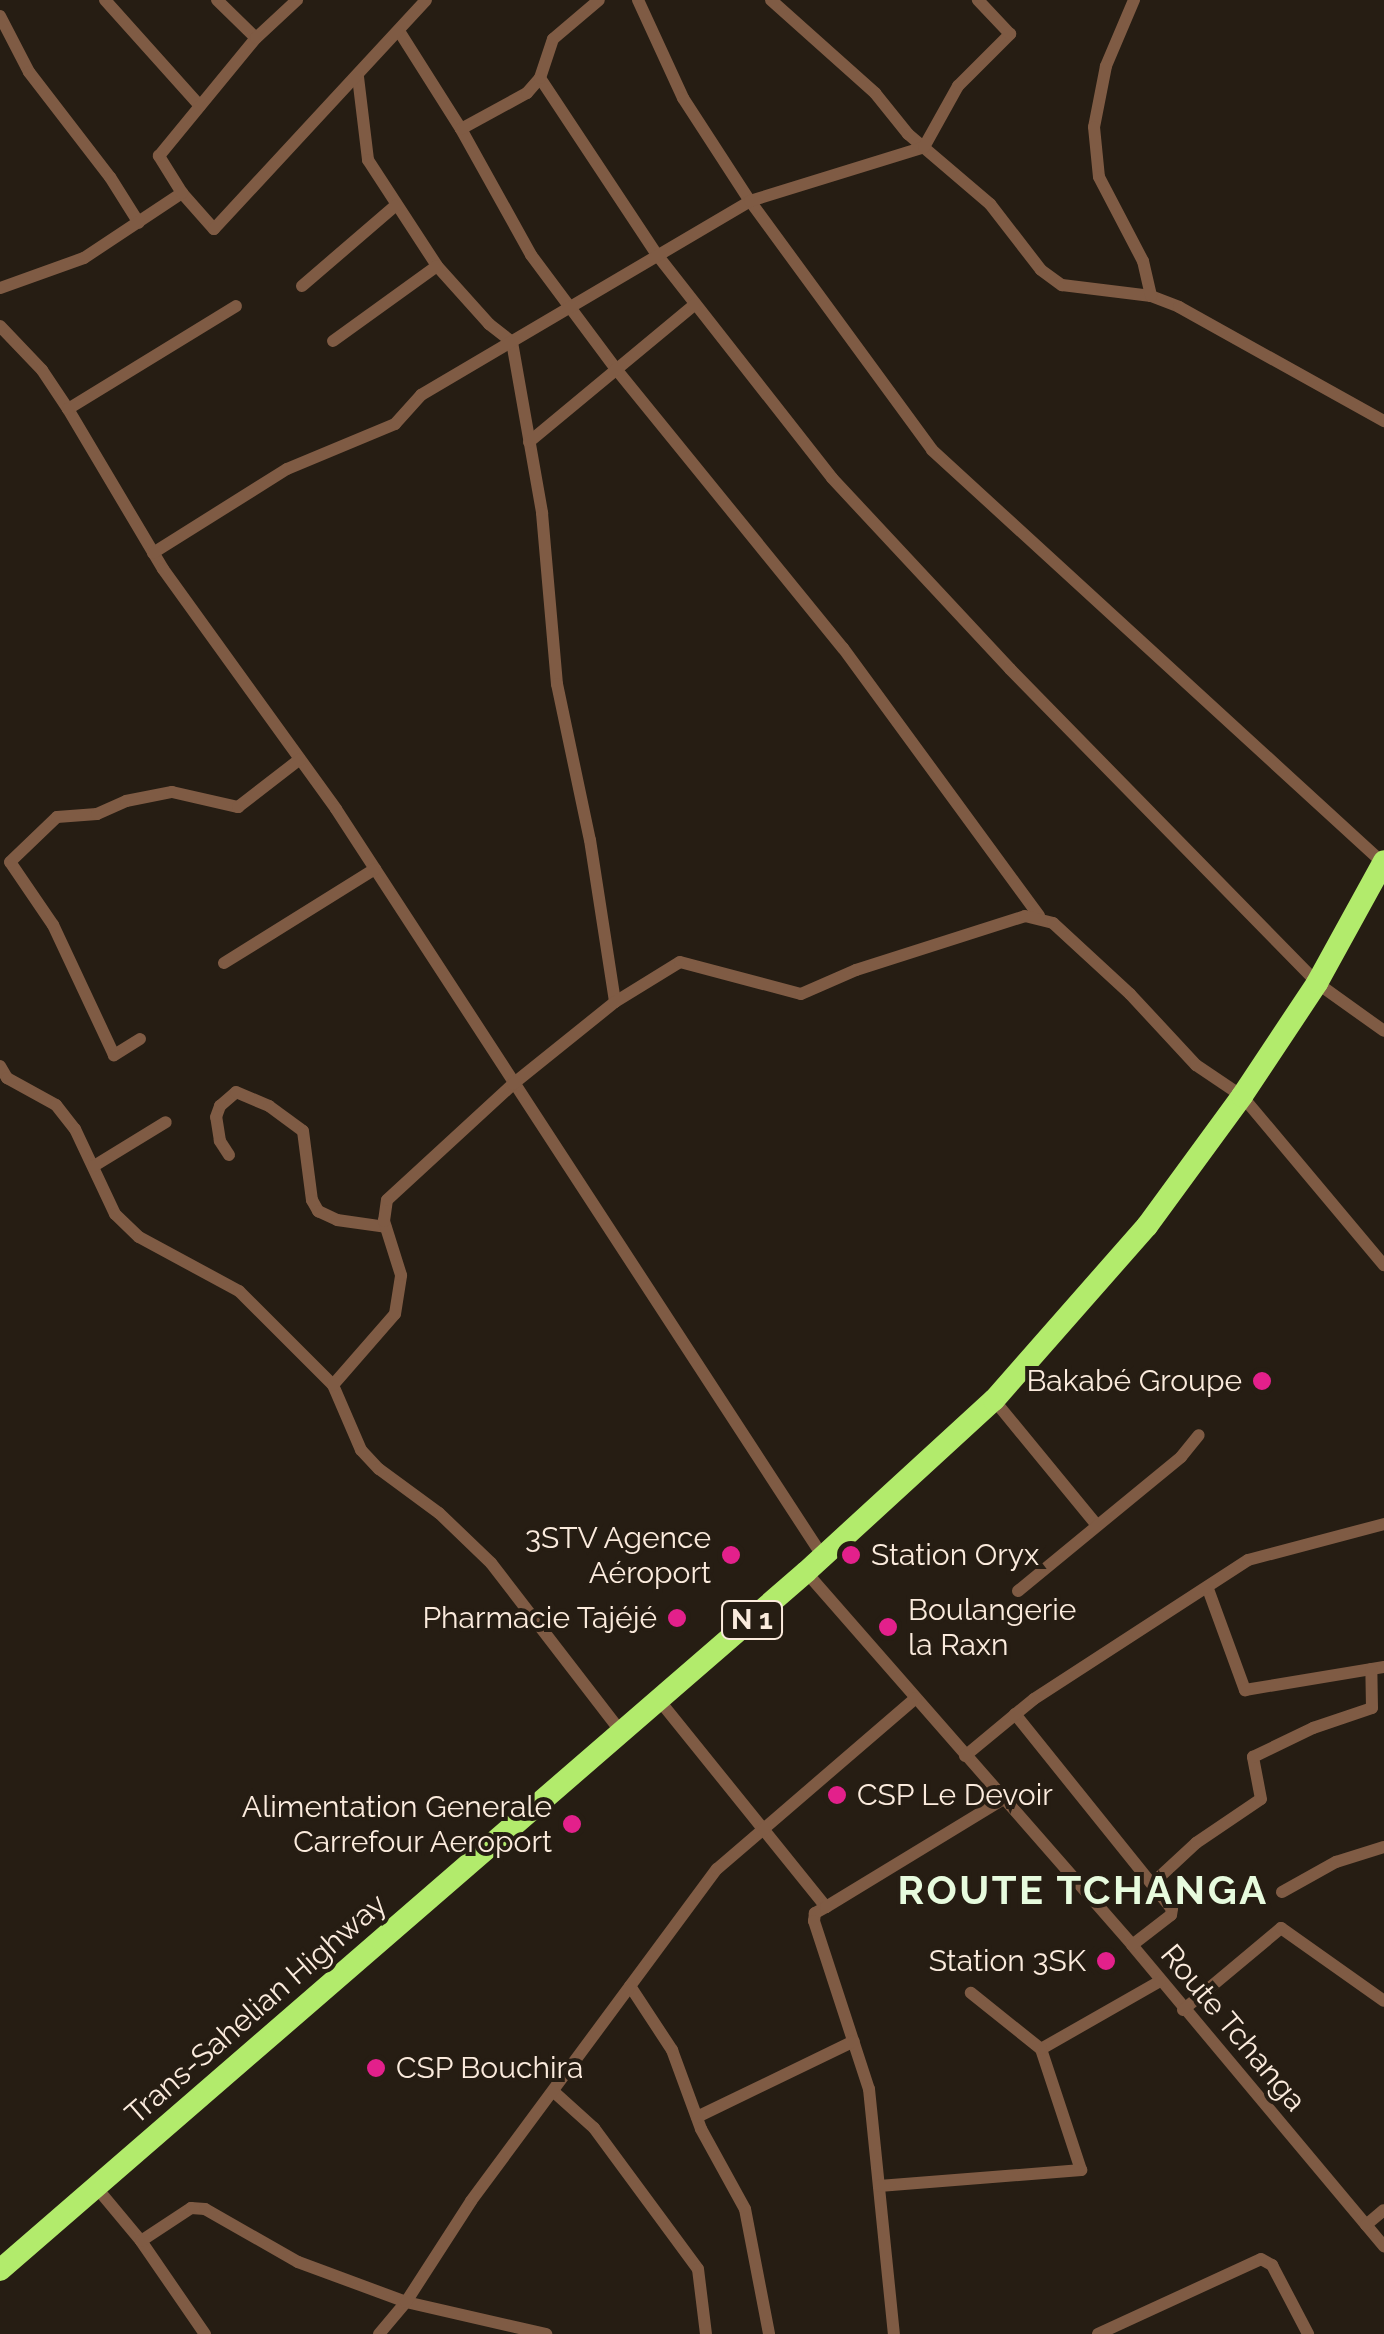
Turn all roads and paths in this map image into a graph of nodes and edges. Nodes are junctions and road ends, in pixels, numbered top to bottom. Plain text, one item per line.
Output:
1 (104, 0) edge
2 (217, 0) edge
3 (297, 0) edge
4 (426, 0) edge
5 (598, 0) edge
6 (638, 0) edge
7 (771, 0) edge
8 (978, 0) edge
9 (1134, 0) edge
10 (0, 16) edge
11 (400, 31) junction
12 (256, 38) junction
13 (358, 77) junction
14 (540, 78) junction
15 (200, 106) junction
16 (462, 129) junction
17 (924, 146) junction
18 (182, 194) junction
19 (750, 201) junction
20 (396, 206) junction
21 (138, 223) junction
22 (658, 256) junction
23 (436, 266) junction
24 (302, 286) dead end
25 (0, 288) edge
26 (1150, 296) junction
27 (696, 304) junction
28 (236, 306) dead end
29 (570, 308) junction
30 (3, 334) edge
31 (333, 342) dead end
32 (512, 342) junction
33 (616, 370) junction
34 (68, 409) junction
35 (1384, 420) edge
36 (529, 442) junction
37 (153, 553) junction
38 (300, 759) junction
39 (5, 859) edge
40 (1384, 862) edge
41 (374, 869) junction
42 (1039, 916) junction
43 (224, 963) dead end
44 (1317, 983) junction
45 (616, 1002) junction
46 (1384, 1031) edge
47 (140, 1039) dead end
48 (0, 1066) edge
49 (513, 1084) junction
50 (1242, 1096) junction
51 (166, 1122) dead end
52 (229, 1154) dead end
53 (94, 1166) junction
54 (386, 1227) junction
55 (1384, 1265) edge
56 (334, 1386) junction
57 (994, 1400) junction
58 (1199, 1435) dead end
59 (1096, 1524) junction
60 (1384, 1524) edge
61 (815, 1565) junction
62 (1208, 1589) junction
63 (1018, 1591) dead end
64 (1377, 1668) edge
65 (916, 1698) junction
66 (658, 1700) junction
67 (1014, 1714) junction
68 (621, 1732) junction
69 (964, 1756) junction
70 (1002, 1800) junction
71 (764, 1826) junction
72 (1384, 1847) edge
73 (1154, 1883) junction
74 (1282, 1892) dead end
75 (826, 1908) junction
76 (1132, 1944) junction
77 (1160, 1982) junction
78 (630, 1986) junction
79 (971, 1994) dead end
80 (1384, 2001) edge
81 (1183, 2010) junction
82 (854, 2041) junction
83 (1041, 2048) junction
84 (554, 2092) junction
85 (697, 2117) junction
86 (879, 2186) junction
87 (96, 2187) junction
88 (1384, 2210) edge
89 (1366, 2225) junction
90 (141, 2241) junction
91 (1384, 2246) edge
92 (0, 2270) edge
93 (406, 2302) junction
94 (205, 2334) edge
95 (378, 2334) edge
96 (546, 2334) edge
97 (706, 2334) edge
98 (768, 2334) edge
99 (894, 2334) edge
100 (1098, 2334) edge
101 (1308, 2334) edge

1 - 15 street
2 - 12 street
3 - 12 street
4 - 11 street
5 - 14 street
6 - 19 street
7 - 17 street
8 - 17 street
9 - 26 street
10 - 21 street
11 - 13 street
11 - 16 street
12 - 15 street
13 - 18 street
13 - 20 street
14 - 16 street
14 - 22 street
15 - 18 street
16 - 29 street
17 - 19 street
17 - 26 street
18 - 21 street
19 - 22 street
19 - 40 street
20 - 23 street
20 - 24 street
21 - 25 street
22 - 27 street
22 - 29 street
23 - 31 street
23 - 32 street
26 - 35 street
27 - 33 street
27 - 44 street
28 - 34 street
29 - 32 street
29 - 33 street
30 - 34 street, Route Tchanga
32 - 36 street
32 - 37 street
33 - 36 street
33 - 42 street
34 - 37 street, Route Tchanga
36 - 45 street
37 - 38 street, Route Tchanga
38 - 39 street
38 - 41 street, Route Tchanga
39 - 47 street
40 - 44 highway, Trans-Sahelian Highway / N 1
41 - 43 street
41 - 49 street, Route Tchanga
42 - 45 street
42 - 50 street
44 - 46 street
44 - 50 highway, Trans-Sahelian Highway / N 1
45 - 49 street
48 - 53 street
49 - 54 street
49 - 61 street, Route Tchanga
50 - 55 street
50 - 57 highway, Trans-Sahelian Highway / N 1
51 - 53 street
52 - 54 street
53 - 56 street
54 - 56 street
56 - 68 street
57 - 59 street
57 - 61 highway, Trans-Sahelian Highway / N 1
58 - 59 street
59 - 63 street
60 - 62 street
61 - 65 street, Route Tchanga
61 - 66 highway, Trans-Sahelian Highway / N 1
62 - 64 street
62 - 67 street
64 - 73 street
65 - 69 street, Route Tchanga
65 - 71 street
66 - 68 highway, Trans-Sahelian Highway / N 1
66 - 71 street
67 - 69 street
67 - 73 street
68 - 87 highway, Trans-Sahelian Highway / N 1
69 - 70 street, Route Tchanga
70 - 75 street
70 - 76 street, Route Tchanga
71 - 75 street
71 - 78 street
72 - 74 street
73 - 76 street
75 - 82 street
76 - 77 street, Route Tchanga
77 - 81 street, Route Tchanga
77 - 83 street
78 - 84 street
78 - 85 street
79 - 83 street
80 - 81 street
81 - 89 street, Route Tchanga
82 - 85 street
82 - 86 street
83 - 86 street
84 - 93 street
84 - 97 street
85 - 98 street
86 - 99 street
87 - 90 street
87 - 92 highway, Trans-Sahelian Highway / N 1
88 - 89 street
89 - 91 street, Route Tchanga
90 - 93 street
90 - 94 street
93 - 95 street
93 - 96 street
100 - 101 street

